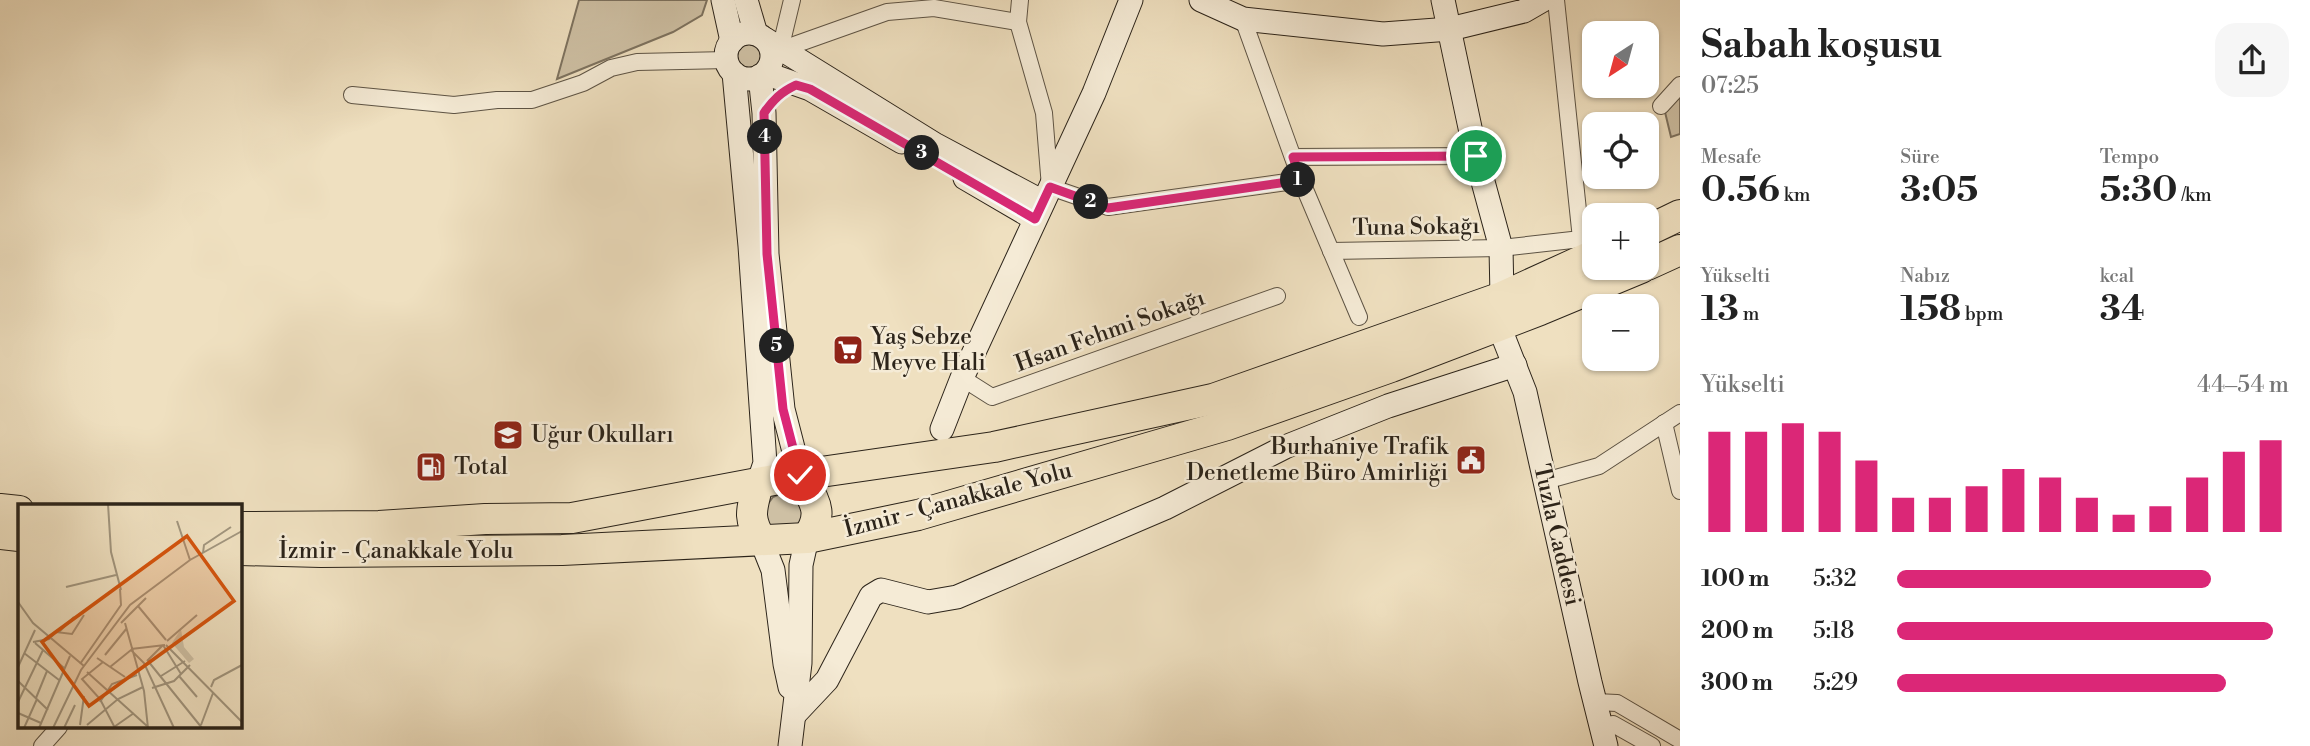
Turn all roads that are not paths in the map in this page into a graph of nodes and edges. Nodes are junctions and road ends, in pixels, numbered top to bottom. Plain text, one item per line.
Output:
1 (723, 0) edge
2 (747, 0) edge
3 (792, 0) edge
4 (1020, 0) edge
5 (1131, 0) edge
6 (1201, 0) edge
7 (1443, 0) edge
8 (1543, 0) edge
9 (1556, 0) edge
10 (980, 7) edge
11 (1233, 11) edge
12 (1018, 22) junction
13 (1450, 29) junction
14 (767, 41) junction
15 (731, 58) junction
16 (763, 74) junction
17 (796, 85) junction
18 (1680, 85) edge
19 (352, 95) dead end
20 (1661, 106) dead end
21 (764, 113) junction
22 (1476, 156) junction
23 (1293, 157) junction
24 (1301, 180) junction
25 (1043, 203) junction
26 (1582, 203) edge
27 (1680, 215) edge
28 (1659, 225) edge
29 (1501, 247) junction
30 (1582, 247) edge
31 (1680, 250) edge
32 (1331, 251) junction
33 (1582, 251) edge
34 (1659, 260) edge
35 (1603, 280) edge
36 (1277, 296) dead end
37 (1500, 312) junction
38 (1359, 317) dead end
39 (1515, 365) junction
40 (962, 378) junction
41 (783, 409) junction
42 (1680, 413) edge
43 (1664, 423) junction
44 (942, 429) dead end
45 (830, 472) junction
46 (800, 475) junction
47 (1545, 481) junction
48 (758, 484) junction
49 (1680, 491) edge
50 (0, 509) edge
51 (18, 511) edge
52 (242, 527) edge
53 (0, 534) edge
54 (18, 536) edge
55 (807, 538) junction
56 (761, 540) junction
57 (242, 550) edge
58 (800, 663) junction
59 (830, 675) junction
60 (1595, 702) junction
61 (795, 710) junction
62 (58, 728) edge
63 (1604, 736) edge
64 (1680, 740) edge
65 (42, 746) edge
66 (790, 746) edge
67 (1652, 746) edge

1 - 15 main road
2 - 14 main road
3 - 14 street
4 - 12 street
5 - 25 main road
6 - 11 main road
7 - 13 main road
8 - 13 main road
9 - 26 street
10 - 12 street
10 - 14 street
11 - 13 main road
11 - 23 street
12 - 25 street
13 - 22 main road
14 - 15 main road
14 - 16 main road
14 - 25 main road
15 - 16 main road
15 - 19 street
15 - 48 main road
16 - 17 main road
16 - 21 main road
17 - 21 main road
17 - 25 main road
18 - 20 street
21 - 41 main road
22 - 23 street
22 - 29 main road
23 - 24 street
24 - 25 street
24 - 32 street
25 - 40 main road
27 - 28 highway
29 - 30 street, Tuna Sokağı
29 - 32 street, Tuna Sokağı
29 - 37 main road
31 - 34 highway
32 - 38 street
33 - 37 highway, İzmir - Çanakkale Yolu
35 - 37 highway, İzmir - Çanakkale Yolu
36 - 40 street, Hsan Fehmi Sokağı
37 - 39 main road, Tuzla Caddesi
37 - 45 highway, İzmir - Çanakkale Yolu
37 - 55 highway, İzmir - Çanakkale Yolu
39 - 47 main road, Tuzla Caddesi
39 - 59 main road
40 - 44 main road
41 - 45 main road
41 - 46 main road
42 - 43 street
43 - 47 street
43 - 49 street
45 - 46 highway, İzmir - Çanakkale Yolu
46 - 48 highway, İzmir - Çanakkale Yolu
46 - 55 highway
47 - 60 main road, Tuzla Caddesi
48 - 52 highway, İzmir - Çanakkale Yolu
48 - 56 highway
50 - 51 highway
53 - 54 highway
55 - 56 highway, İzmir - Çanakkale Yolu
55 - 58 main road
56 - 57 highway, İzmir - Çanakkale Yolu
56 - 61 main road
58 - 59 main road
58 - 61 main road
59 - 61 main road
60 - 63 main road, Tuzla Caddesi
60 - 64 street
61 - 66 main road
62 - 65 street
63 - 67 street

